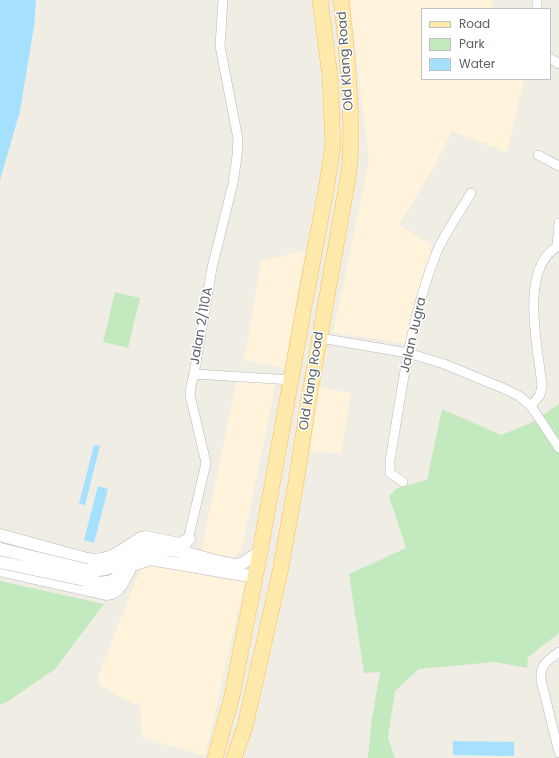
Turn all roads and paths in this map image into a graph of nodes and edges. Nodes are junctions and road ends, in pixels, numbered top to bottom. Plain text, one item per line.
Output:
1 (223, 0) edge
2 (320, 0) edge
3 (341, 0) edge
4 (538, 155) dead end
5 (559, 166) edge
6 (471, 193) dead end
7 (559, 224) edge
8 (558, 247) edge
9 (320, 338) junction
10 (408, 353) junction
11 (194, 374) junction
12 (292, 380) junction
13 (309, 398) junction
14 (531, 406) junction
15 (559, 448) edge
16 (402, 482) dead end
17 (3, 536) edge
18 (189, 539) junction
19 (29, 543) junction
20 (0, 549) edge
21 (184, 552) junction
22 (260, 552) junction
23 (0, 559) edge
24 (0, 562) edge
25 (133, 565) junction
26 (0, 570) edge
27 (20, 575) junction
28 (86, 575) junction
29 (255, 577) junction
30 (559, 652) edge
31 (559, 753) edge
32 (215, 758) edge
33 (234, 758) edge

1 - 11 street, Jalan 2/110A
2 - 12 main road, Old Klang Road
3 - 9 main road, Old Klang Road
4 - 5 street
6 - 10 street, Jalan Jugra
7 - 8 street
8 - 14 street
9 - 10 street
9 - 13 main road, Old Klang Road
10 - 14 street
10 - 16 street, Jalan Jugra
11 - 12 street, Jalan 2/110A
11 - 18 street
12 - 22 main road, Old Klang Road
13 - 29 main road
13 - 33 main road, Old Klang Road
14 - 15 street
17 - 19 street
17 - 23 street
18 - 19 street
18 - 21 street
19 - 27 street
20 - 28 street, bridge
21 - 22 street
21 - 28 street
22 - 29 main road, Old Klang Road
24 - 28 street, bridge
25 - 27 street
25 - 28 street
25 - 29 street
26 - 27 street
29 - 32 main road, Old Klang Road
30 - 31 street

